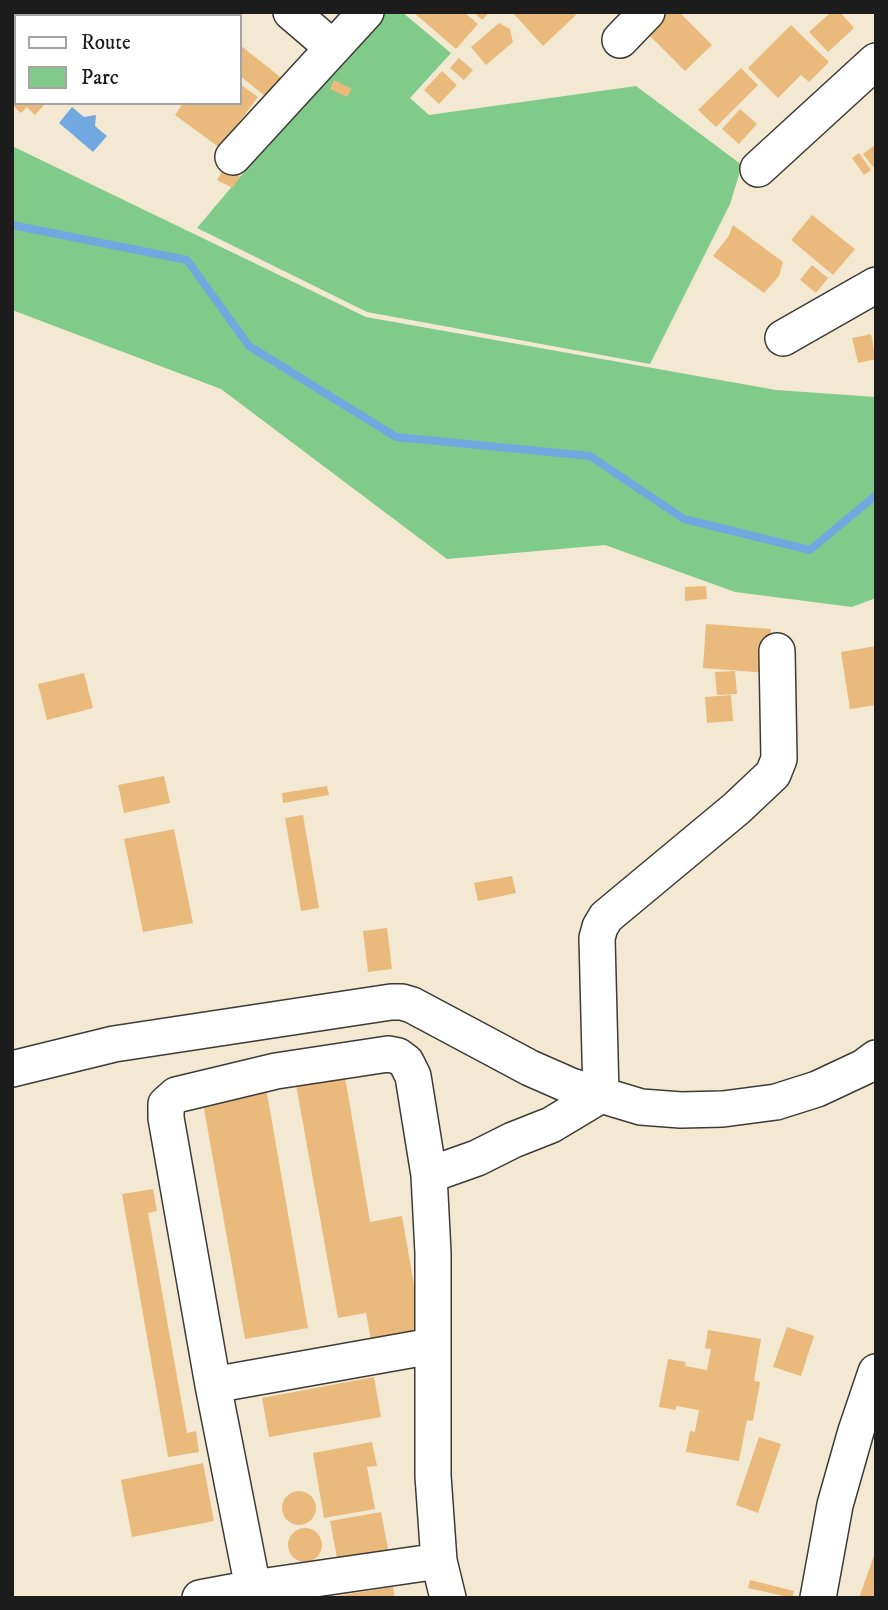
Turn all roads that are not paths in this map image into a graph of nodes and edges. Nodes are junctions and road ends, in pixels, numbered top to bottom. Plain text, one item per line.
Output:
1 (291, 12) edge
2 (366, 12) edge
3 (647, 12) edge
4 (620, 40) dead end
5 (332, 48) junction
6 (876, 61) edge
7 (233, 157) dead end
8 (758, 169) dead end
9 (876, 285) edge
10 (783, 338) dead end
11 (777, 652) dead end
12 (876, 1058) edge
13 (12, 1069) edge
14 (601, 1095) junction
15 (429, 1175) junction
16 (432, 1346) junction
17 (876, 1372) edge
18 (214, 1384) junction
19 (439, 1561) junction
20 (253, 1588) junction
21 (200, 1598) edge
22 (448, 1598) edge
23 (818, 1598) edge

1 - 5 street
2 - 5 street
3 - 4 street
5 - 7 street
6 - 8 street
9 - 10 street
11 - 14 street
12 - 14 street
13 - 14 street
14 - 15 street
15 - 16 street
15 - 18 street
16 - 18 street
16 - 19 street
17 - 23 street
18 - 20 street
19 - 20 street
19 - 22 street
20 - 21 street

